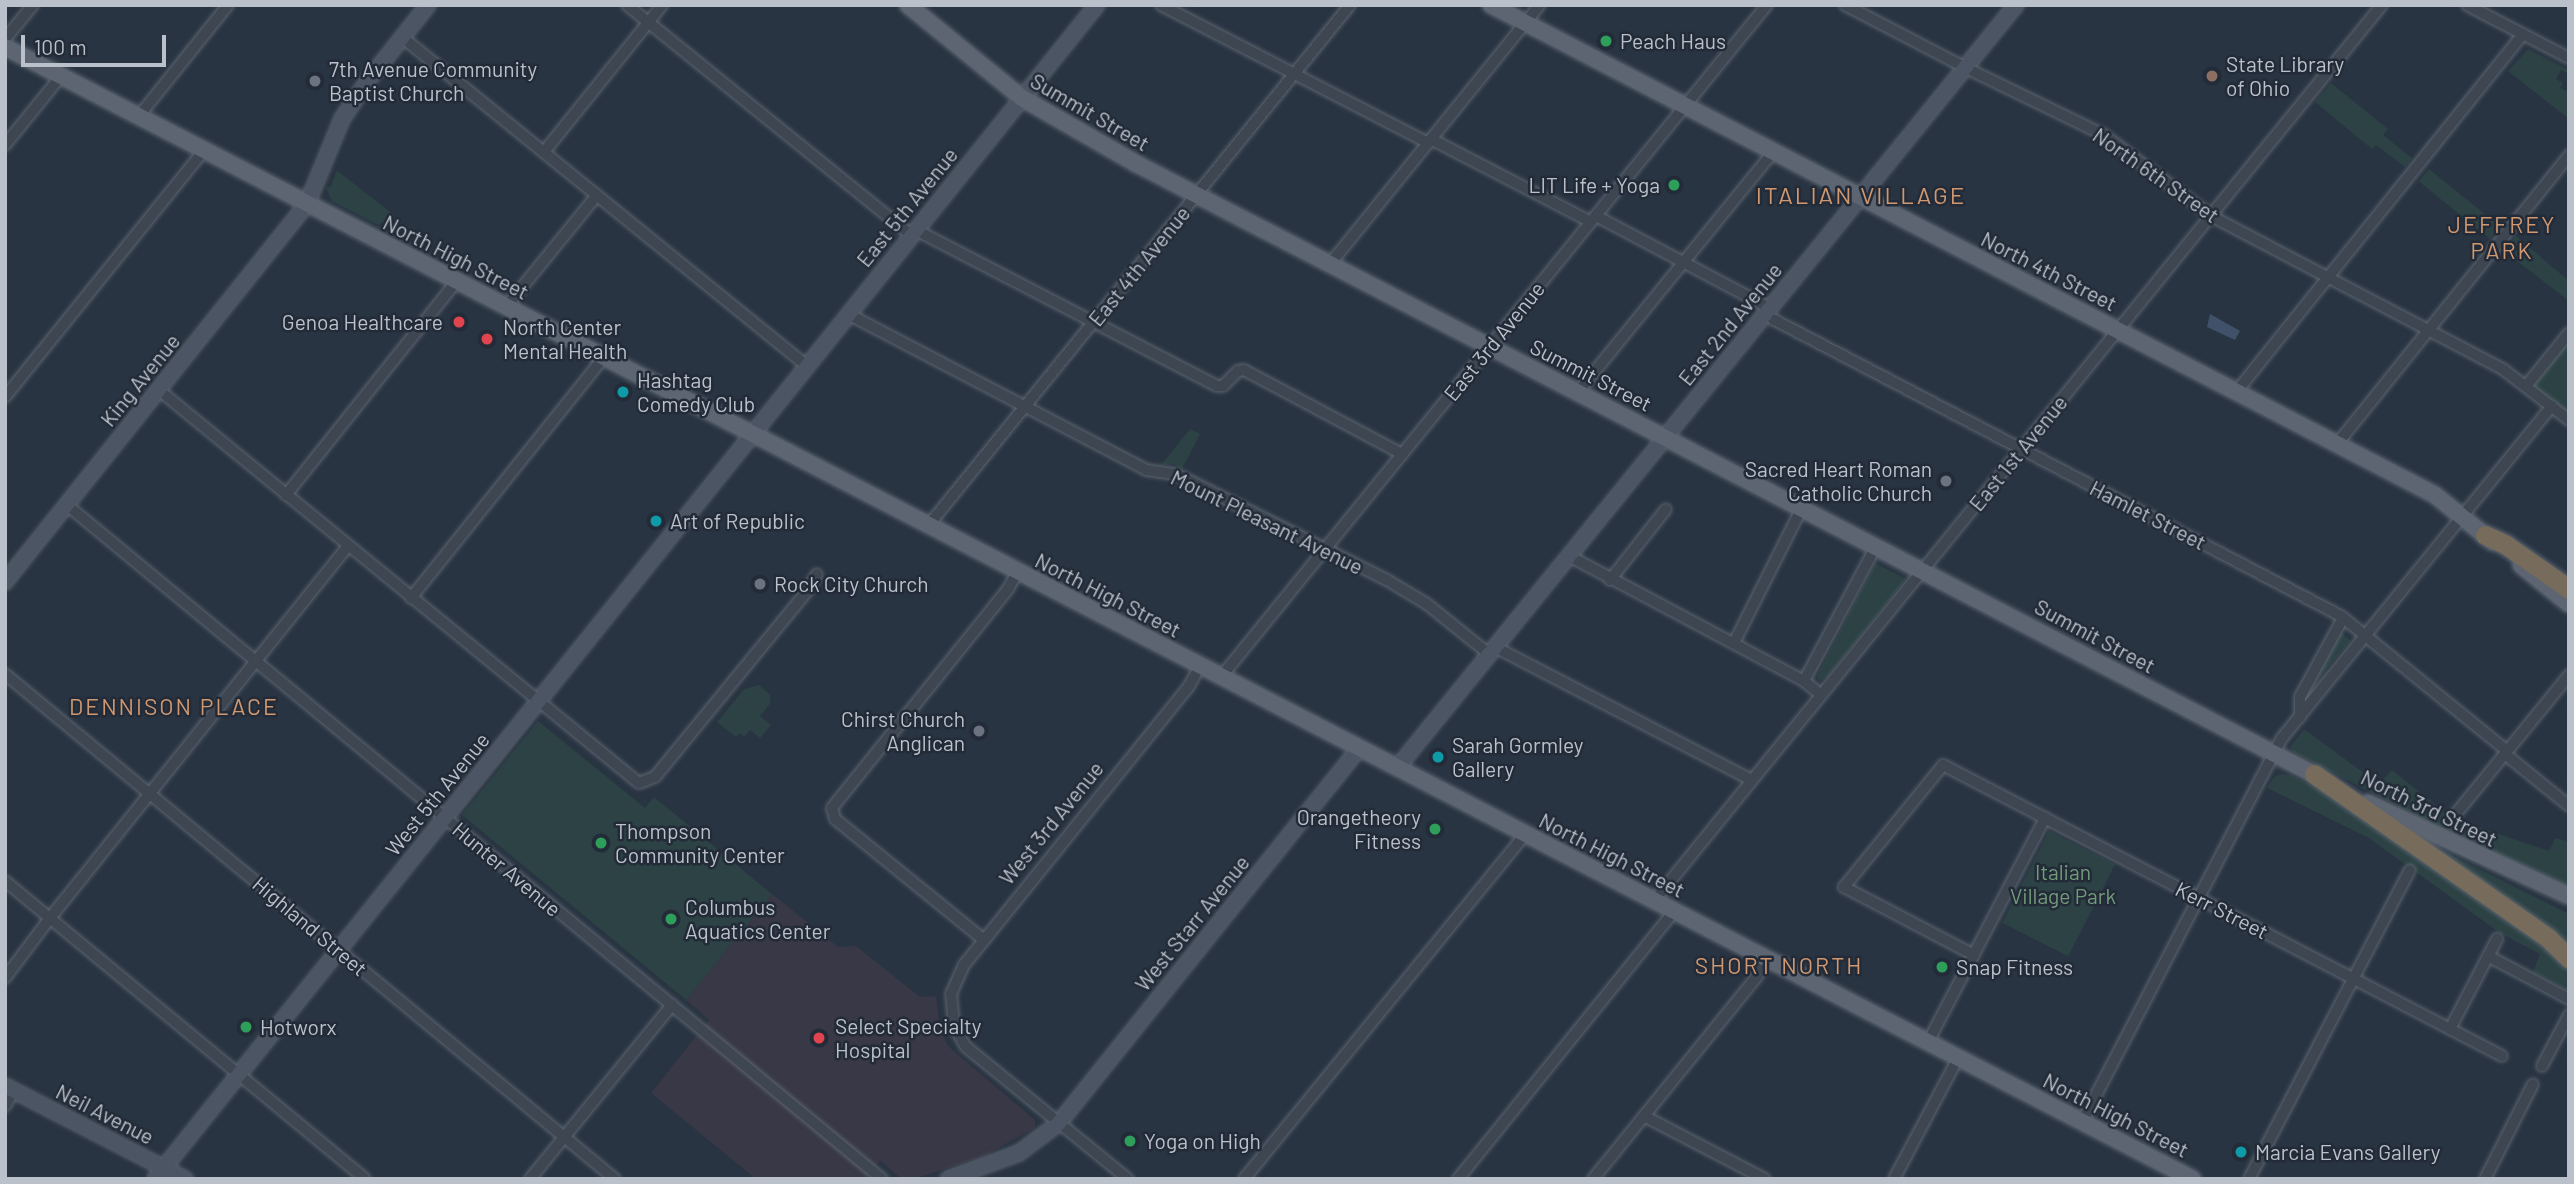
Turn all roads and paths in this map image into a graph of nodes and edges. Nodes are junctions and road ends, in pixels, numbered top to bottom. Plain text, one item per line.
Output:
1 (33, 5) edge
2 (229, 5) edge
3 (428, 5) edge
4 (627, 5) edge
5 (662, 5) edge
6 (908, 5) edge
7 (1097, 5) edge
8 (1161, 5) edge
9 (1350, 5) edge
10 (1491, 5) edge
11 (1541, 5) edge
12 (1767, 5) edge
13 (1845, 5) edge
14 (2017, 5) edge
15 (2382, 5) edge
16 (2467, 5) edge
17 (648, 23) junction
18 (1525, 23) junction
19 (2523, 34) junction
20 (402, 37) junction
21 (5, 40) edge
22 (5, 47) edge
23 (2569, 58) edge
24 (1966, 68) junction
25 (1294, 74) junction
26 (61, 76) junction
27 (1022, 98) junction
28 (1685, 106) junction
29 (139, 116) junction
30 (1430, 141) junction
31 (5, 145) edge
32 (204, 150) junction
33 (544, 152) junction
34 (1773, 152) junction
35 (2569, 155) edge
36 (597, 195) junction
37 (1196, 195) junction
38 (1861, 197) junction
39 (307, 204) junction
40 (2211, 216) junction
41 (1593, 219) junction
42 (914, 232) junction
43 (1682, 262) junction
44 (1330, 264) junction
45 (2328, 278) junction
46 (457, 281) junction
47 (506, 307) junction
48 (1767, 312) junction
49 (848, 314) junction
50 (1093, 321) junction
51 (2117, 330) junction
52 (2427, 330) junction
53 (2569, 333) edge
54 (1489, 347) junction
55 (604, 357) junction
56 (807, 366) junction
57 (2527, 385) junction
58 (159, 390) junction
59 (2237, 391) junction
60 (1578, 392) junction
61 (5, 397) edge
62 (1025, 406) junction
63 (2552, 406) junction
64 (2569, 420) edge
65 (751, 435) junction
66 (1665, 437) junction
67 (2337, 444) junction
68 (2021, 448) junction
69 (1402, 454) junction
70 (286, 495) junction
71 (67, 505) junction
72 (1802, 508) junction
73 (1666, 509) dead end
74 (2461, 516) junction
75 (928, 526) junction
76 (2485, 535) junction
77 (348, 546) junction
78 (1876, 546) junction
79 (1325, 549) junction
80 (1569, 556) junction
81 (1922, 570) junction
82 (8, 573) edge
83 (1017, 573) junction
84 (817, 574) dead end
85 (1610, 580) junction
86 (2569, 589) edge
87 (411, 598) junction
88 (2569, 604) edge
89 (2343, 618) junction
90 (2366, 637) junction
91 (1734, 643) junction
92 (1492, 651) junction
93 (256, 662) junction
94 (1200, 666) junction
95 (5, 674) edge
96 (2569, 675) edge
97 (1221, 677) junction
98 (1804, 681) junction
99 (1821, 695) junction
100 (537, 702) junction
101 (2300, 717) junction
102 (1359, 748) junction
103 (2506, 752) junction
104 (2273, 754) junction
105 (1397, 768) junction
106 (2314, 774) junction
107 (1752, 780) junction
108 (150, 794) junction
109 (2569, 806) edge
110 (2455, 815) dead end
111 (445, 817) junction
112 (2045, 818) junction
113 (1525, 834) junction
114 (2410, 870) dead end
115 (5, 881) edge
116 (2569, 896) edge
117 (2199, 898) junction
118 (1654, 901) junction
119 (1674, 911) junction
120 (50, 918) junction
121 (2497, 939) dead end
122 (984, 940) junction
123 (339, 950) junction
124 (1974, 955) junction
125 (2488, 956) junction
126 (2569, 958) edge
127 (1767, 959) junction
128 (5, 978) edge
129 (2353, 979) junction
130 (2569, 999) edge
131 (672, 1005) junction
132 (2569, 1015) edge
133 (2450, 1029) junction
134 (1928, 1042) junction
135 (2502, 1056) dead end
136 (1958, 1058) junction
137 (2542, 1066) dead end
138 (239, 1074) junction
139 (2533, 1084) dead end
140 (10, 1088) edge
141 (5, 1106) edge
142 (1644, 1116) junction
143 (2082, 1122) junction
144 (1059, 1124) junction
145 (564, 1137) junction
146 (160, 1173) edge
147 (2189, 1178) edge
148 (185, 1179) edge
149 (365, 1179) edge
150 (530, 1179) edge
151 (615, 1179) edge
152 (882, 1179) edge
153 (948, 1179) edge
154 (1128, 1179) edge
155 (1244, 1179) edge
156 (1458, 1179) edge
157 (1593, 1179) edge
158 (1765, 1179) edge
159 (1895, 1179) edge
160 (2249, 1179) edge
161 (2485, 1179) edge

1 - 21 street
2 - 29 street
3 - 20 street, King Avenue
4 - 17 street
5 - 17 street
6 - 27 main road, Summit Street
7 - 27 street, East 5th Avenue
8 - 25 street, Hamlet Street
9 - 25 street, East 4th Avenue
10 - 18 main road, North 4th Street
11 - 18 street
12 - 28 street, East 3rd Avenue
13 - 24 street, North 6th Street
14 - 24 street, East 2nd Avenue
15 - 40 street, East 1st Avenue
16 - 19 street
17 - 33 street
17 - 42 street
18 - 28 main road, North 4th Street
18 - 30 street
19 - 23 street
19 - 45 street
20 - 33 street
20 - 39 street, King Avenue
22 - 26 main road, North High Street
24 - 38 street, East 2nd Avenue
24 - 40 street, North 6th Street
25 - 30 street, Hamlet Street
25 - 37 street, East 4th Avenue
26 - 29 main road, North High Street
26 - 31 street
27 - 37 main road, Summit Street
27 - 42 street, East 5th Avenue
28 - 34 main road, North 4th Street
28 - 41 street, East 3rd Avenue
29 - 32 main road, North High Street
30 - 41 street, Hamlet Street
30 - 44 street
32 - 39 main road, North High Street
32 - 61 street
33 - 36 street
34 - 38 main road, North 4th Street
34 - 43 street
35 - 52 street
36 - 47 street
36 - 56 street
37 - 44 main road, Summit Street
37 - 50 street, East 4th Avenue
38 - 48 street, East 2nd Avenue
38 - 51 main road, North 4th Street
39 - 46 main road, North High Street
39 - 58 street, King Avenue
40 - 45 street, North 6th Street
40 - 51 street, East 1st Avenue
41 - 43 street, Hamlet Street
41 - 54 street, East 3rd Avenue
42 - 49 street, East 5th Avenue
42 - 50 street
43 - 48 street, Hamlet Street
43 - 60 street
44 - 54 main road, Summit Street
45 - 52 street, North 6th Street
45 - 59 street
46 - 47 main road, North High Street
46 - 70 street
47 - 55 main road, North High Street
48 - 66 street, East 2nd Avenue
48 - 68 street, Hamlet Street
49 - 56 street, East 5th Avenue
49 - 62 street, Mount Pleasant Avenue
50 - 62 street, East 4th Avenue
50 - 69 street
51 - 59 main road, North 4th Street
51 - 68 street, East 1st Avenue
52 - 57 street, North 6th Street
52 - 67 street
53 - 57 street
54 - 60 main road, Summit Street
54 - 69 street, East 3rd Avenue
55 - 65 main road, North High Street
55 - 87 street
56 - 65 street, East 5th Avenue
57 - 63 street, North 6th Street
58 - 70 street
58 - 71 street, King Avenue
59 - 67 main road, North 4th Street
60 - 66 main road, Summit Street
62 - 75 street, East 4th Avenue
62 - 79 street, Mount Pleasant Avenue
63 - 64 street, North 6th Street
63 - 74 street
65 - 75 main road, North High Street
65 - 100 street, West 5th Avenue
66 - 72 main road, Summit Street
66 - 80 street, East 2nd Avenue
67 - 74 main road, North 4th Street
68 - 81 street, East 1st Avenue
68 - 89 street, Hamlet Street
69 - 79 street, East 3rd Avenue
70 - 77 street
71 - 82 street, King Avenue
71 - 93 street, Hunter Avenue
72 - 78 main road, Summit Street
72 - 91 street
73 - 85 street
74 - 76 main road, North 4th Street
74 - 90 street
75 - 83 main road, North High Street
76 - 86 highway
76 - 88 main road, North 4th Street
77 - 87 street
77 - 93 street
78 - 81 main road, Summit Street
78 - 98 street
79 - 92 street, Mount Pleasant Avenue
79 - 97 street, East 3rd Avenue
80 - 85 street
80 - 92 street, East 2nd Avenue
81 - 99 street, East 1st Avenue
81 - 104 main road, Summit Street
83 - 94 main road, North High Street
83 - 122 street
84 - 100 street
85 - 91 street
87 - 100 street
89 - 90 street, Hamlet Street
89 - 101 street
90 - 101 street
90 - 103 street, Hamlet Street
91 - 98 street
92 - 105 street, East 2nd Avenue
92 - 107 street, Mount Pleasant Avenue
93 - 108 street
93 - 111 street, Hunter Avenue
94 - 97 main road, North High Street
94 - 122 street, West 3rd Avenue
95 - 108 street, Highland Street
96 - 103 street
97 - 102 main road, North High Street
98 - 99 street
99 - 107 street, East 1st Avenue
100 - 111 street, West 5th Avenue
101 - 104 street
102 - 105 main road, North High Street
102 - 144 street, West Starr Avenue
103 - 109 street, Hamlet Street
103 - 110 street
104 - 106 main road, North 3rd Street
104 - 117 street
105 - 113 main road, North High Street
106 - 116 main road, North 3rd Street
106 - 126 highway
107 - 118 street, East 1st Avenue
108 - 120 street
108 - 123 street, Highland Street
111 - 123 street, West 5th Avenue
111 - 131 street, Hunter Avenue
112 - 117 street, Kerr Street
112 - 124 street
112 - 124 street, Kerr Street
113 - 118 main road, North High Street
113 - 155 street
114 - 129 street
115 - 120 street
117 - 129 street, Kerr Street
117 - 143 street
118 - 119 main road, North High Street
119 - 127 main road, North High Street
119 - 156 street
120 - 128 street
120 - 138 street
121 - 125 street
122 - 144 street, West 3rd Avenue
123 - 138 street, West 5th Avenue
123 - 145 street, Highland Street
124 - 134 street
125 - 130 street
125 - 133 street
127 - 134 main road, North High Street
127 - 142 street
129 - 133 street, Kerr Street
129 - 160 street
131 - 145 street
131 - 152 street, Hunter Avenue
132 - 137 street
133 - 135 street, Kerr Street
134 - 136 main road, North High Street
136 - 143 main road, North High Street
136 - 159 street
138 - 146 street, West 5th Avenue
138 - 149 street
139 - 161 street
140 - 141 street
140 - 146 street, Neil Avenue
142 - 157 street
142 - 158 street
143 - 147 main road, North High Street
144 - 153 street
144 - 154 street
145 - 150 street
145 - 151 street, Highland Street
146 - 148 street, Neil Avenue

